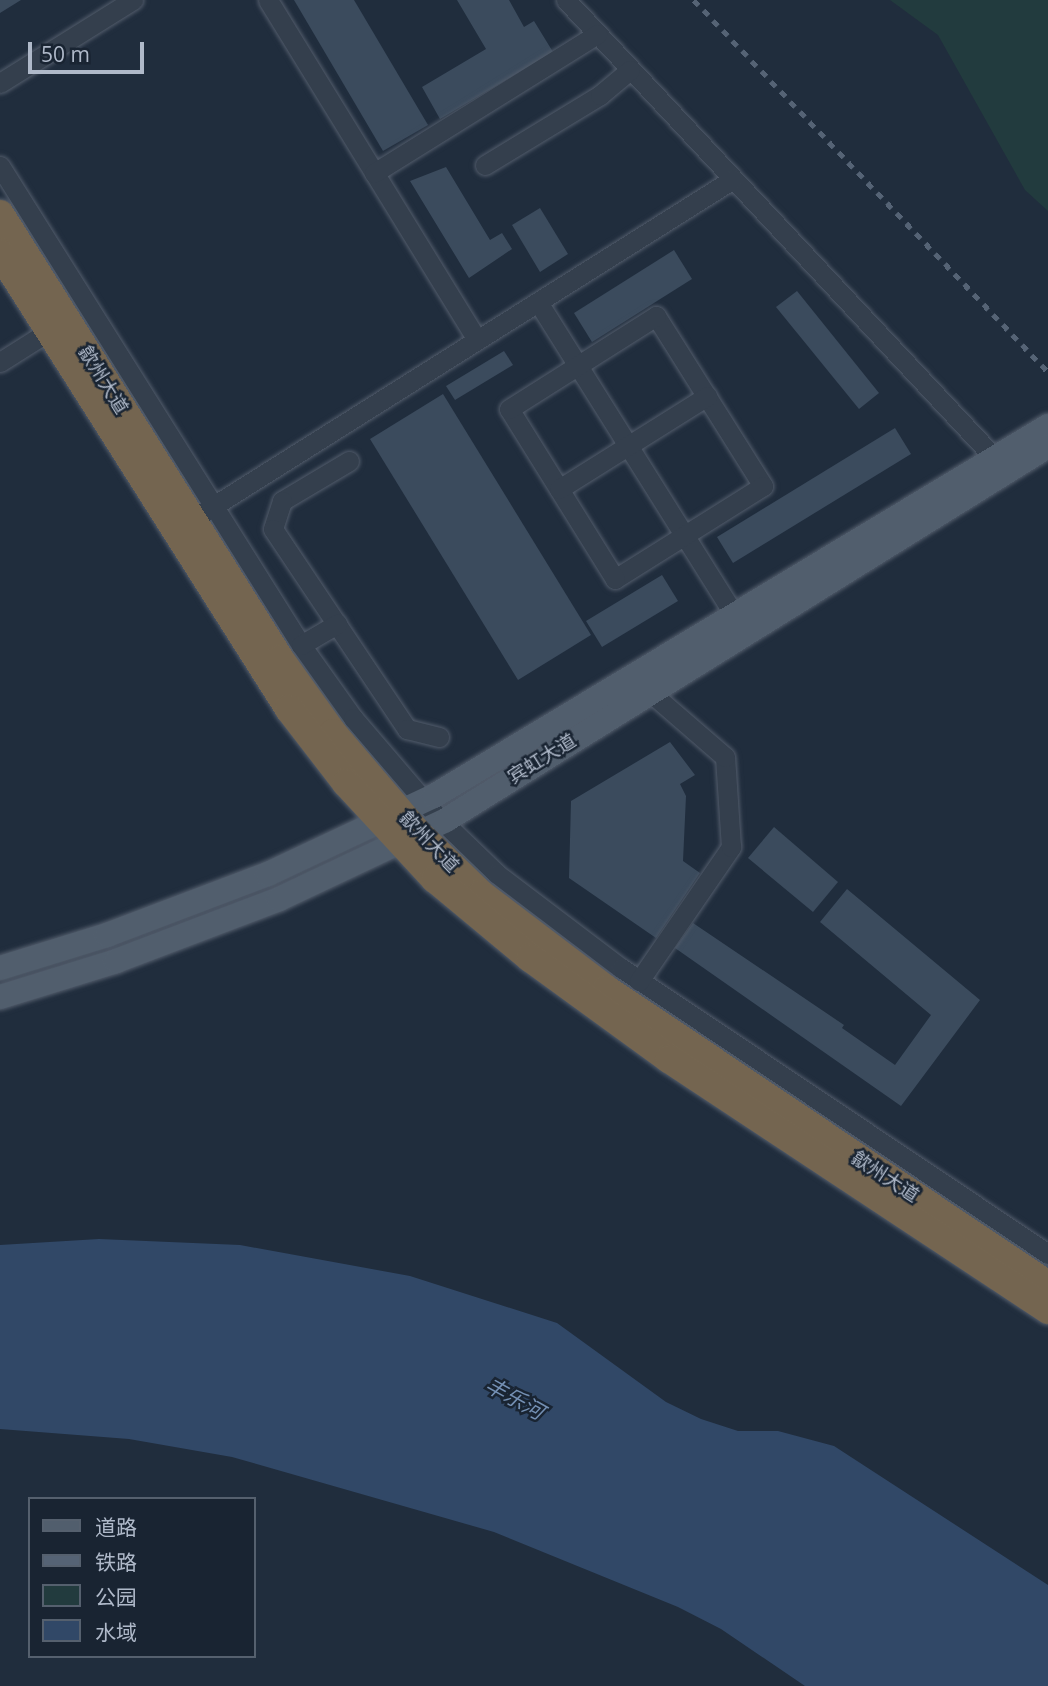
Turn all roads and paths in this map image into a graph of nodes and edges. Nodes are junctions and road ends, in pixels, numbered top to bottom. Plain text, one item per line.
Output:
1 (132, 0) edge
2 (268, 0) edge
3 (566, 0) edge
4 (597, 34) junction
5 (630, 70) junction
6 (0, 83) edge
7 (485, 164) dead end
8 (0, 166) edge
9 (374, 173) junction
10 (733, 179) junction
11 (0, 214) edge
12 (0, 253) edge
13 (9, 286) edge
14 (538, 302) junction
15 (49, 331) junction
16 (478, 340) junction
17 (0, 362) edge
18 (578, 365) junction
19 (707, 396) junction
20 (1048, 426) edge
21 (628, 446) junction
22 (1048, 446) edge
23 (349, 461) dead end
24 (1001, 465) junction
25 (559, 489) junction
26 (202, 513) junction
27 (684, 536) junction
28 (736, 618) junction
29 (337, 624) junction
30 (301, 645) junction
31 (650, 692) junction
32 (439, 737) dead end
33 (401, 812) junction
34 (421, 833) junction
35 (0, 968) edge
36 (639, 981) junction
37 (0, 997) edge
38 (1048, 1254) edge
39 (1048, 1285) edge
40 (1048, 1310) edge

1 - 6 street
2 - 9 street
3 - 4 street
4 - 5 street
4 - 9 street
5 - 7 street
5 - 10 street
8 - 26 street
9 - 16 street
10 - 14 street
10 - 24 street
11 - 26 highway, 歙州大道
12 - 13 highway, 歙州大道
13 - 15 highway, 歙州大道
14 - 16 street
14 - 18 street
15 - 17 street
15 - 33 highway, 歙州大道
16 - 26 street
18 - 19 street
18 - 21 street
18 - 25 street
19 - 21 street
19 - 27 street
20 - 24 main road, 宾虹大道
21 - 25 street
21 - 27 street
22 - 24 main road, 宾虹大道
23 - 29 street
24 - 28 main road, 宾虹大道
24 - 31 main road, 宾虹大道
25 - 27 street
26 - 30 street
26 - 33 highway, 歙州大道
27 - 28 street
28 - 33 main road, 宾虹大道
29 - 30 street
29 - 32 street
30 - 33 street
31 - 34 main road, 宾虹大道
31 - 36 street
33 - 34 highway, 歙州大道
33 - 35 main road, 宾虹大道
34 - 36 street
34 - 37 main road, 宾虹大道
34 - 39 highway, 歙州大道
34 - 40 highway, 歙州大道
36 - 38 street

